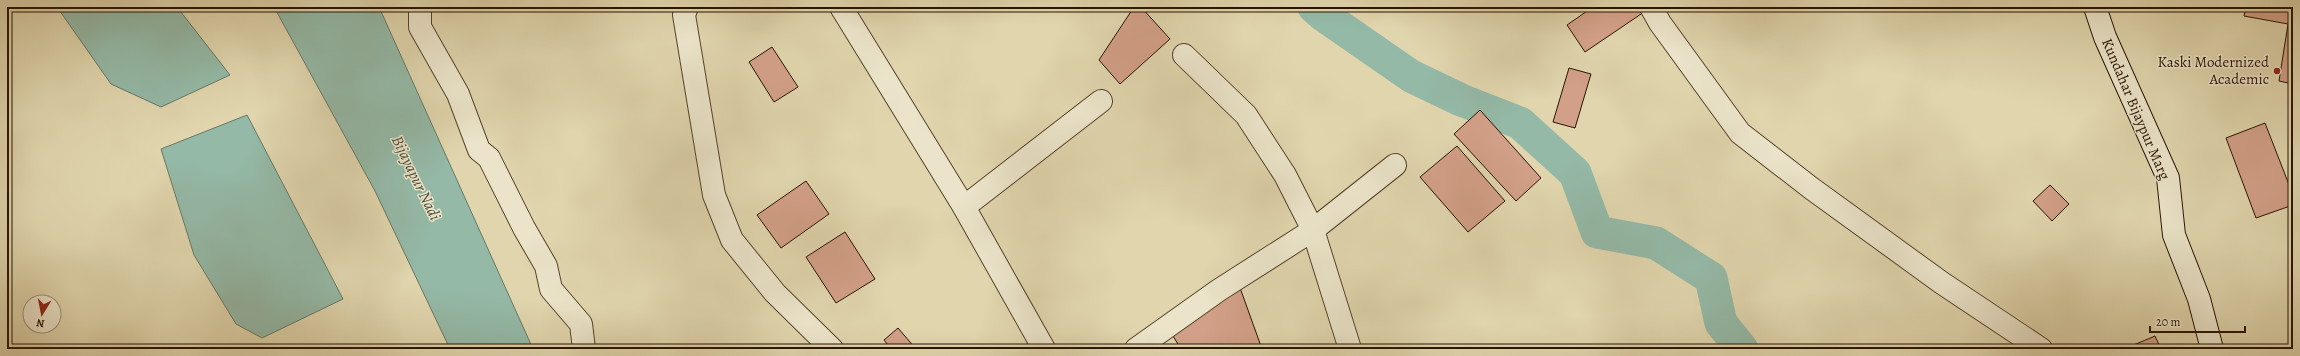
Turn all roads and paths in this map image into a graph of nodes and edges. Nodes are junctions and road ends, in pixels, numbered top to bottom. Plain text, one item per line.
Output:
1 (420, 7) edge
2 (687, 7) edge
3 (841, 7) edge
4 (1651, 7) edge
5 (2095, 7) edge
6 (1184, 55) dead end
7 (1101, 101) dead end
8 (1395, 165) dead end
9 (964, 207) junction
10 (1313, 230) junction
11 (584, 349) edge
12 (832, 349) edge
13 (1044, 349) edge
14 (1136, 349) edge
15 (1350, 349) edge
16 (2041, 349) edge
17 (2212, 349) edge

1 - 11 street
2 - 12 street
3 - 9 street
4 - 16 street
5 - 17 street, Kundahar Bijaypur Marg
6 - 10 street
7 - 9 street
8 - 10 street
9 - 13 street
10 - 14 street
10 - 15 street

